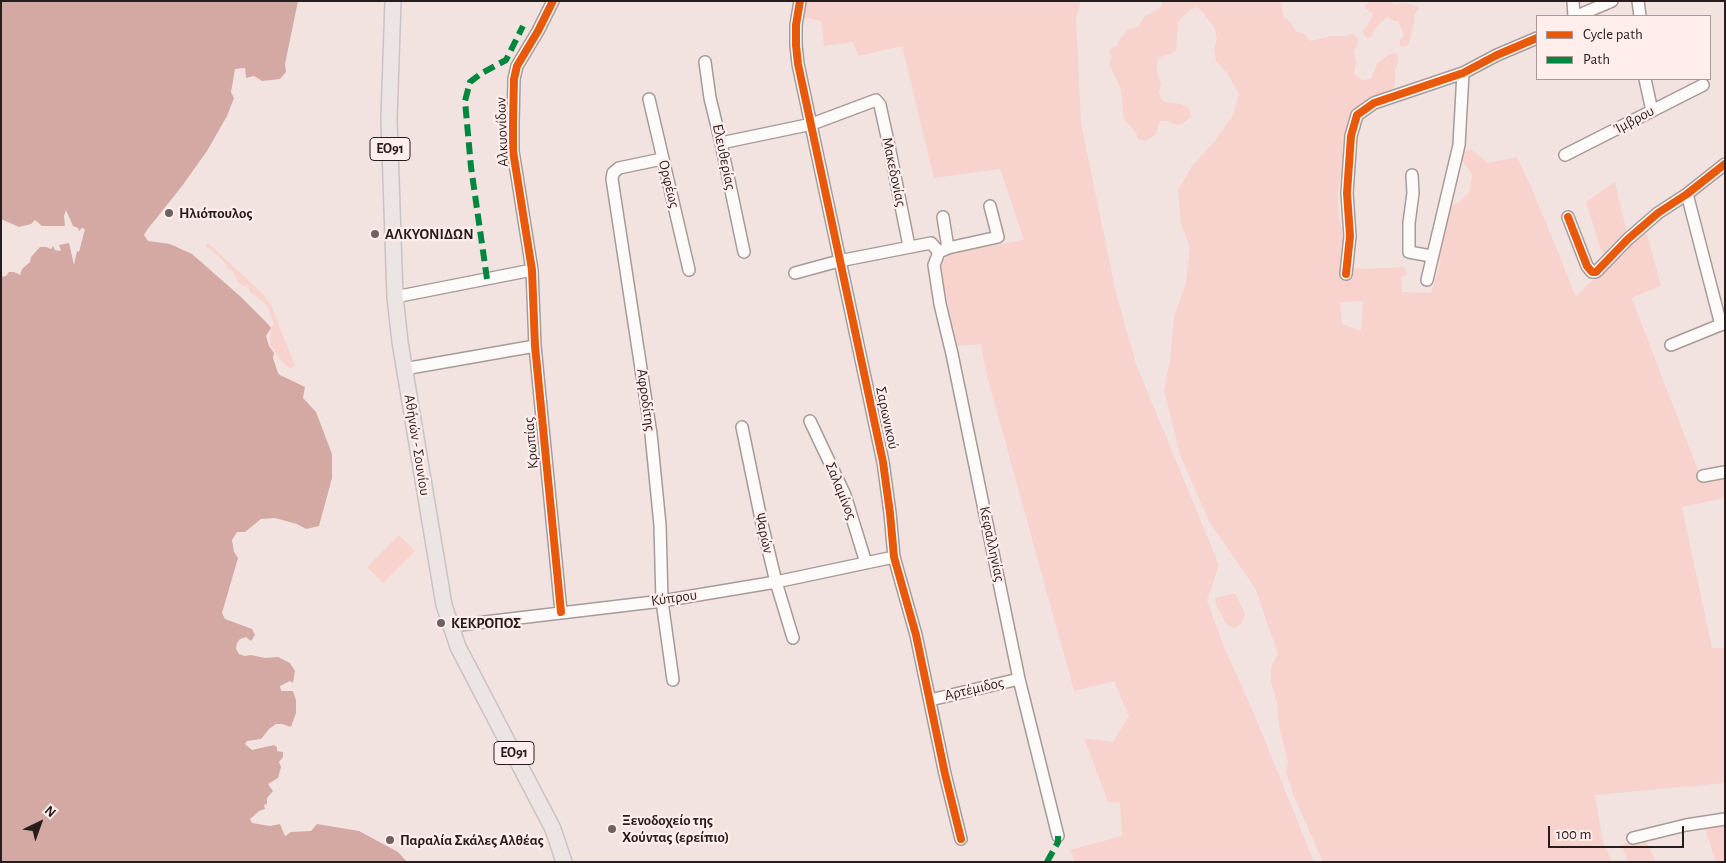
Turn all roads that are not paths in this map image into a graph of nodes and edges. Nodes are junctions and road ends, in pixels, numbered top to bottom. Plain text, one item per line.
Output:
1 (393, 1) edge
2 (553, 1) edge
3 (800, 1) edge
4 (1573, 1) edge
5 (1612, 1) edge
6 (1638, 1) edge
7 (1576, 15) edge
8 (1578, 15) edge
9 (1640, 15) edge
10 (1536, 38) edge
11 (705, 62) dead end
12 (1463, 73) junction
13 (1645, 80) edge
14 (1704, 85) dead end
15 (649, 99) dead end
16 (1652, 110) junction
17 (812, 124) junction
18 (721, 143) junction
19 (1565, 155) dead end
20 (662, 159) junction
21 (1725, 164) edge
22 (1412, 175) dead end
23 (1687, 194) junction
24 (990, 206) dead end
25 (943, 217) dead end
26 (1568, 217) dead end
27 (909, 246) junction
28 (944, 250) junction
29 (744, 252) dead end
30 (1431, 256) junction
31 (839, 261) junction
32 (532, 270) junction
33 (689, 270) dead end
34 (795, 273) dead end
35 (1346, 274) dead end
36 (1426, 280) dead end
37 (395, 297) junction
38 (1723, 324) edge
39 (1671, 345) dead end
40 (535, 346) junction
41 (404, 369) junction
42 (810, 421) dead end
43 (742, 427) dead end
44 (1725, 472) edge
45 (1703, 476) dead end
46 (894, 557) junction
47 (866, 562) junction
48 (776, 582) junction
49 (662, 601) junction
50 (561, 612) junction
51 (451, 626) junction
52 (793, 638) dead end
53 (1019, 678) junction
54 (673, 680) dead end
55 (930, 700) junction
56 (1725, 820) edge
57 (1058, 836) dead end
58 (1632, 838) dead end
59 (961, 839) dead end
60 (564, 862) edge

1 - 37 main road, Αθήνών - Σουνίου / ΕΟ91
2 - 32 street, Αλκυονίδων
3 - 17 street, Σαρωνικού
4 - 7 street
5 - 8 street
6 - 9 street
10 - 12 street
11 - 18 street, Ελευθερίας
12 - 30 street
12 - 35 street
13 - 16 street
14 - 16 street, Ίμβρου
15 - 20 street, Ορφέως
16 - 19 street, Ίμβρου
17 - 18 street
17 - 27 street, Μακεδονίας
17 - 31 street, Σαρωνικού
18 - 29 street, Ελευθερίας
20 - 33 street, Ορφέως
20 - 49 street, Αφροδίτης
21 - 23 street
22 - 30 street
23 - 26 street
23 - 38 street
24 - 28 street
25 - 28 street, Κεφαλληνίας
27 - 28 street
27 - 31 street
28 - 53 street, Κεφαλληνίας
30 - 36 street
31 - 34 street
31 - 46 street, Σαρωνικού
32 - 37 street
32 - 40 street, Κρωπίας
37 - 41 main road, Αθήνών - Σουνίου / ΕΟ91
38 - 39 street
40 - 41 street
40 - 50 street, Κρωπίας
41 - 51 main road, Αθήνών - Σουνίου / ΕΟ91
42 - 47 street, Σαλαμίνος
43 - 48 street, Ψαρών
44 - 45 street
46 - 47 street, Κύπρου
46 - 55 street, Σαρωνικού
47 - 48 street, Κύπρου
48 - 49 street, Κύπρου
48 - 52 street, Ψαρών
49 - 50 street, Κύπρου
49 - 54 street, Αφροδίτης
50 - 51 street, Κύπρου
51 - 60 main road, Αθήνών - Σουνίου / ΕΟ91
53 - 55 street, Αρτέμιδος
53 - 57 street, Κεφαλληνίας
55 - 59 street, Σαρωνικού
56 - 58 street

